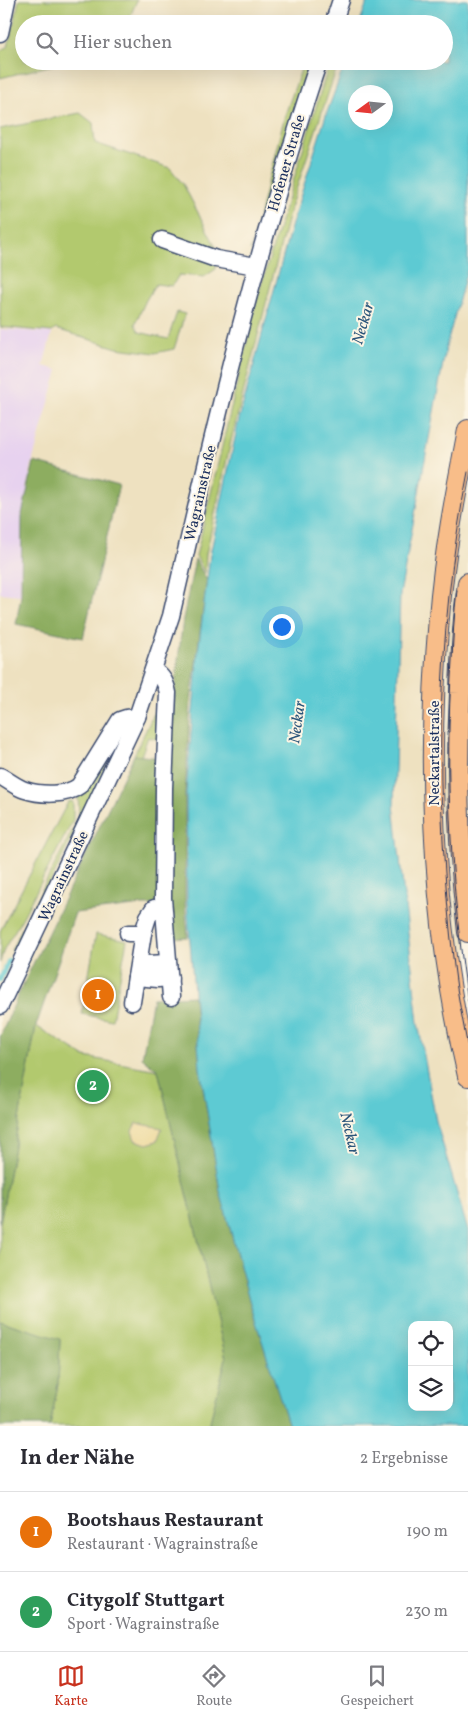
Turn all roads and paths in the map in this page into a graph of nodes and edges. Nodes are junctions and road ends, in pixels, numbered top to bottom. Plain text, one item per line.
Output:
1 (7, 0) edge
2 (341, 0) edge
3 (336, 15) edge
4 (0, 33) edge
5 (316, 70) edge
6 (162, 240) dead end
7 (256, 266) junction
8 (468, 430) edge
9 (468, 582) edge
10 (153, 671) junction
11 (137, 717) junction
12 (0, 776) edge
13 (154, 908) dead end
14 (468, 932) edge
15 (141, 970) junction
16 (169, 970) junction
17 (171, 997) dead end
18 (136, 1003) dead end
19 (0, 1006) edge
20 (468, 1076) edge

1 - 4 street
2 - 3 street
5 - 7 street, Hofener Straße
6 - 7 street
7 - 10 street, Wagrainstraße
8 - 20 main road, Neckartalstraße
9 - 14 main road, Neckartalstraße
10 - 11 street, Wagrainstraße
10 - 16 street
11 - 12 street
11 - 19 street, Wagrainstraße
13 - 15 street
15 - 16 street
15 - 18 street
16 - 17 street

